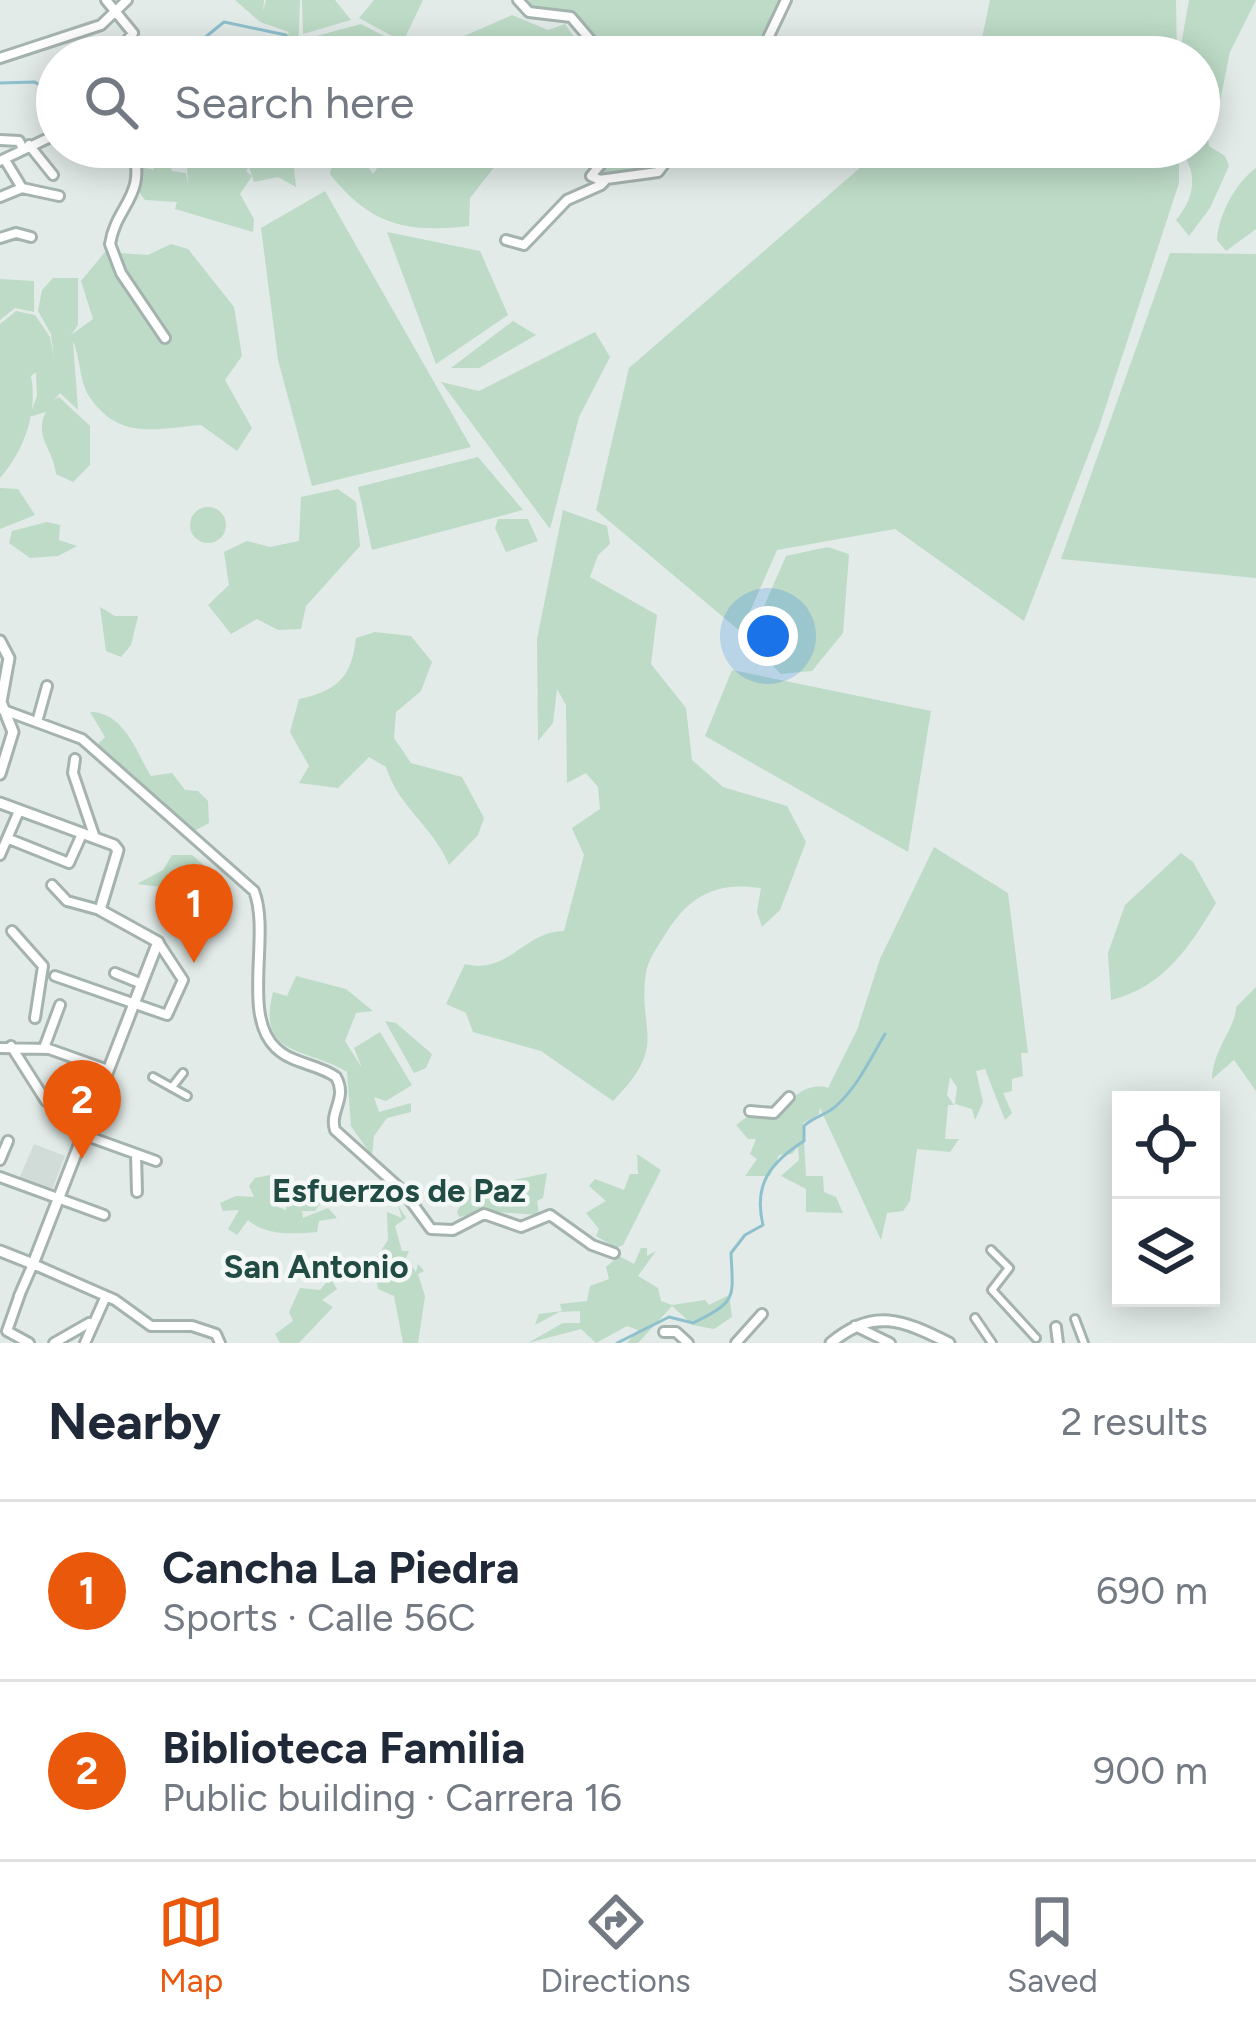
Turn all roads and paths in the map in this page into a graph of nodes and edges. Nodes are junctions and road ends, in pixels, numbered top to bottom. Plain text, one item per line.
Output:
1 (106, 0) edge
2 (127, 0) edge
3 (518, 0) edge
4 (786, 0) edge
5 (116, 13) junction
6 (68, 36) edge
7 (132, 36) edge
8 (587, 36) edge
9 (769, 36) edge
10 (36, 46) edge
11 (0, 58) edge
12 (0, 140) edge
13 (36, 143) edge
14 (26, 148) junction
15 (36, 158) edge
16 (3, 161) edge
17 (45, 168) edge
18 (137, 168) edge
19 (596, 168) edge
20 (661, 168) edge
21 (53, 176) dead end
22 (598, 180) junction
23 (22, 188) junction
24 (59, 196) dead end
25 (0, 197) edge
26 (31, 237) dead end
27 (0, 238) edge
28 (506, 240) dead end
29 (165, 338) dead end
30 (0, 641) edge
31 (47, 686) dead end
32 (3, 710) edge
33 (37, 722) junction
34 (74, 763) dead end
35 (0, 774) edge
36 (0, 803) edge
37 (19, 811) junction
38 (82, 834) junction
39 (94, 838) junction
40 (5, 847) edge
41 (52, 885) dead end
42 (100, 910) junction
43 (12, 931) dead end
44 (158, 942) junction
45 (55, 976) dead end
46 (142, 984) junction
47 (38, 995) junction
48 (118, 996) junction
49 (135, 1001) junction
50 (35, 1018) dead end
51 (5, 1047) edge
52 (44, 1048) junction
53 (108, 1070) junction
54 (183, 1072) dead end
55 (153, 1077) dead end
56 (177, 1087) junction
57 (187, 1096) dead end
58 (788, 1097) dead end
59 (41, 1098) dead end
60 (750, 1111) dead end
61 (84, 1135) junction
62 (8, 1141) dead end
63 (136, 1154) junction
64 (0, 1160) edge
65 (156, 1161) dead end
66 (0, 1177) edge
67 (137, 1192) dead end
68 (57, 1198) junction
69 (104, 1215) dead end
70 (991, 1250) dead end
71 (0, 1251) edge
72 (614, 1253) dead end
73 (33, 1264) junction
74 (21, 1292) joint
75 (106, 1295) junction
76 (762, 1314) dead end
77 (975, 1318) dead end
78 (1075, 1319) dead end
79 (90, 1323) junction
80 (855, 1326) junction
81 (1056, 1327) dead end
82 (4, 1330) edge
83 (664, 1332) dead end
84 (1036, 1338) dead end
85 (29, 1343) edge
86 (55, 1343) edge
87 (85, 1343) edge
88 (220, 1343) edge
89 (688, 1343) edge
90 (736, 1343) edge
91 (831, 1343) edge
92 (890, 1343) edge
93 (949, 1343) edge
94 (992, 1343) edge
95 (1058, 1343) edge
96 (1084, 1343) edge

1 - 5 street
2 - 5 street
3 - 8 street
4 - 9 street
5 - 6 street
5 - 7 street
10 - 11 street
12 - 14 street
13 - 14 street
14 - 15 street
14 - 16 street
16 - 23 street
17 - 21 street
18 - 29 street
19 - 22 street
20 - 22 street
22 - 28 street
23 - 24 street
23 - 25 street
26 - 27 street
30 - 32 street
31 - 33 street
32 - 33 street
32 - 35 street
33 - 72 street
34 - 39 street
36 - 37 street
37 - 38 street
37 - 40 street
38 - 39 street
38 - 40 street
39 - 42 street
41 - 42 street
42 - 44 street
43 - 47 street
44 - 46 street
44 - 49 street
45 - 48 street
46 - 48 street
46 - 49 street
47 - 50 street
47 - 52 street
48 - 49 street
49 - 53 street
51 - 52 street
51 - 59 street
52 - 53 street
53 - 61 street
54 - 56 street
55 - 56 street
56 - 57 street
58 - 60 street
61 - 63 street
61 - 68 street
62 - 64 street
63 - 65 street
63 - 67 street
66 - 68 street
68 - 69 street
68 - 73 street
70 - 84 street
71 - 73 street
73 - 74 street
73 - 75 street
74 - 82 street
75 - 79 street
75 - 88 street
76 - 90 street
77 - 94 street
78 - 96 street
79 - 86 street
79 - 87 street
80 - 91 street
80 - 92 street
80 - 93 street
81 - 95 street
82 - 85 street
83 - 89 street

